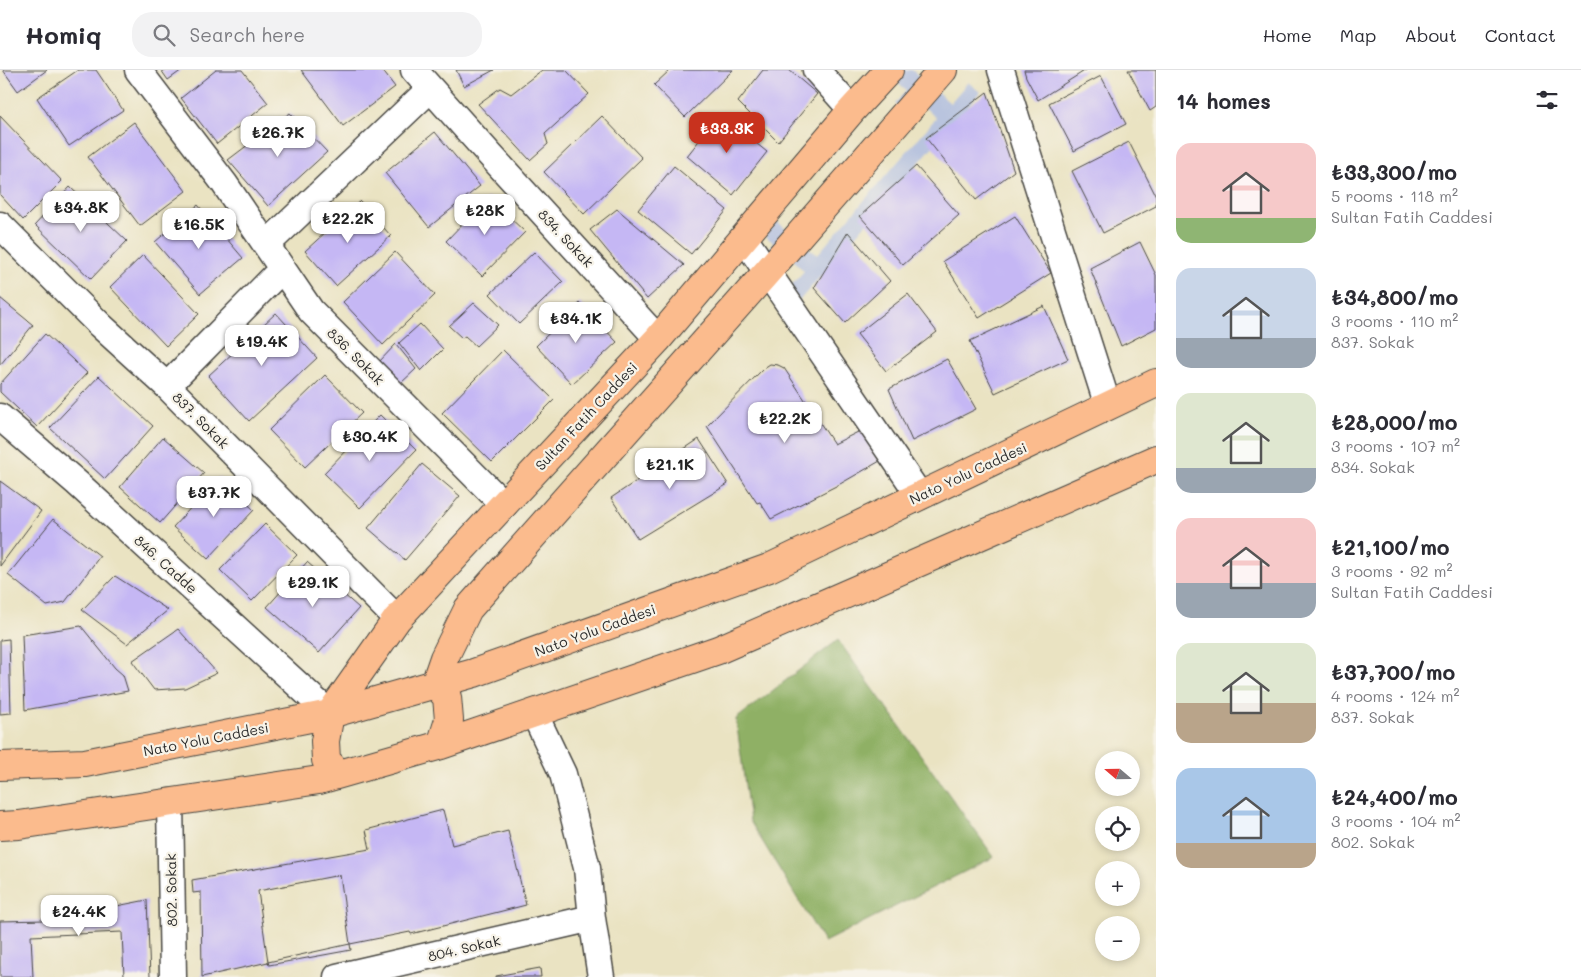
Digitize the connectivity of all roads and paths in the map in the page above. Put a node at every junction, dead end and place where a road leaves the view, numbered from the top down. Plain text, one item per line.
1 (138, 70) edge
2 (816, 70) edge
3 (888, 70) edge
4 (943, 70) edge
5 (1001, 70) edge
6 (422, 79) edge
7 (852, 110) junction
8 (0, 225) edge
9 (744, 238) junction
10 (266, 245) junction
11 (282, 269) junction
12 (767, 272) junction
13 (658, 338) junction
14 (1156, 384) edge
15 (167, 386) junction
16 (1108, 406) junction
17 (0, 417) edge
18 (1156, 459) edge
19 (920, 496) junction
20 (504, 505) junction
21 (397, 619) junction
22 (435, 684) junction
23 (534, 713) junction
24 (330, 714) junction
25 (441, 745) junction
26 (0, 766) edge
27 (339, 774) junction
28 (170, 802) junction
29 (0, 826) edge
30 (592, 918) junction
31 (173, 977) edge
32 (337, 977) edge
33 (601, 977) edge

1 - 10 street, 836. Sokak
2 - 7 street
3 - 7 main road, Sultan Fatih Caddesi
4 - 12 main road
5 - 16 street
6 - 10 street
6 - 13 street, 834. Sokak
7 - 9 main road, Sultan Fatih Caddesi
8 - 15 street, 837. Sokak
9 - 12 street
9 - 13 main road, Sultan Fatih Caddesi
10 - 11 street, 836. Sokak
11 - 15 street
11 - 20 street, 836. Sokak
12 - 19 street
12 - 22 main road
13 - 20 main road, Sultan Fatih Caddesi
14 - 16 main road, Nato Yolu Caddesi
15 - 21 street, 837. Sokak
16 - 19 main road, Nato Yolu Caddesi
17 - 24 street, 846. Cadde
18 - 23 main road
19 - 22 main road, Nato Yolu Caddesi
20 - 21 main road, Sultan Fatih Caddesi
21 - 24 main road, Sultan Fatih Caddesi
22 - 24 main road, Nato Yolu Caddesi
22 - 25 main road
23 - 25 main road
23 - 30 street
24 - 26 main road, Nato Yolu Caddesi
24 - 27 main road, Sultan Fatih Caddesi
25 - 27 main road
27 - 28 main road
28 - 29 main road
28 - 31 street, 802. Sokak
30 - 32 street, 804. Sokak
30 - 33 street

